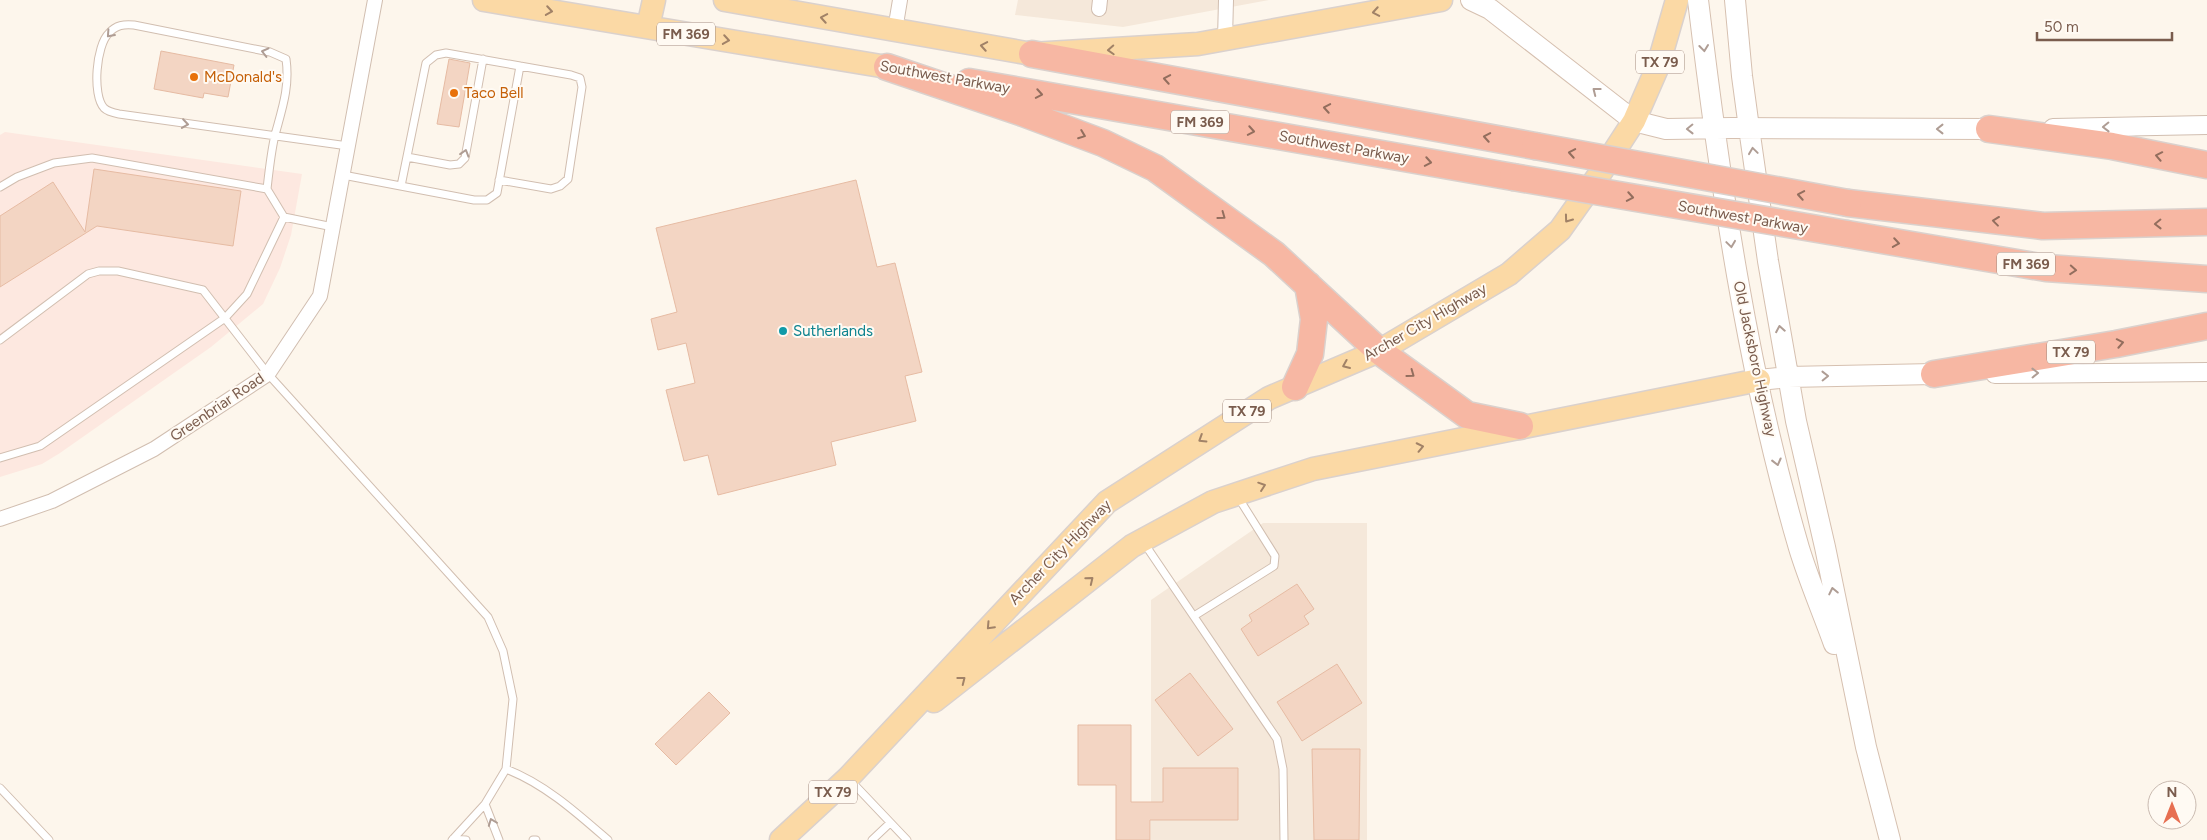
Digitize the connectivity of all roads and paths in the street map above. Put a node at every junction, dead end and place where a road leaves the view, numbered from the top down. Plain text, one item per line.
1 (375, 0) edge
2 (484, 0) edge
3 (654, 0) edge
4 (725, 0) edge
5 (900, 0) edge
6 (1226, 0) edge
7 (1441, 0) edge
8 (1472, 0) edge
9 (1677, 0) edge
10 (1698, 0) edge
11 (1735, 0) edge
12 (648, 28) junction
13 (895, 30) junction
14 (1225, 39) junction
15 (1032, 54) junction
16 (483, 59) junction
17 (520, 66) junction
18 (888, 67) junction
19 (1634, 120) junction
20 (2207, 125) edge
21 (1715, 128) junction
22 (1749, 128) junction
23 (1989, 129) junction
24 (275, 136) junction
25 (348, 146) junction
26 (407, 157) junction
27 (2207, 165) edge
28 (343, 175) junction
29 (499, 180) junction
30 (401, 186) junction
31 (0, 187) edge
32 (267, 188) junction
33 (284, 217) junction
34 (2207, 222) edge
35 (333, 227) junction
36 (2207, 279) edge
37 (1308, 285) junction
38 (225, 318) junction
39 (2207, 326) edge
40 (0, 340) edge
41 (1379, 351) junction
42 (2207, 372) edge
43 (268, 374) junction
44 (1934, 374) junction
45 (1788, 377) junction
46 (1759, 380) junction
47 (1295, 387) junction
48 (1520, 426) junction
49 (0, 458) edge
50 (1236, 494) junction
51 (0, 519) edge
52 (1142, 540) junction
53 (1194, 616) junction
54 (1857, 707) junction
55 (882, 742) junction
56 (506, 769) junction
57 (848, 778) junction
58 (0, 788) edge
59 (485, 804) junction
60 (890, 823) junction
61 (49, 840) edge
62 (452, 840) edge
63 (466, 840) edge
64 (499, 840) edge
65 (608, 840) edge
66 (781, 840) edge
67 (872, 840) edge
68 (907, 840) edge
69 (1284, 840) edge
70 (1890, 840) edge

1 - 25 street, Greenbriar Road
2 -> 12 main road, Southwest Parkway / FM 369
3 - 12 main road
13 -> 4 main road, FM 369
5 - 13 street
6 - 14 street
7 -> 14 main road
19 -> 8 main road
9 - 19 main road, Archer City Highway / TX 79
10 -> 21 main road, Old Jacksboro Highway
11 - 22 main road, Old Jacksboro Highway
12 -> 18 main road, Southwest Parkway / FM 369
15 -> 13 main road, FM 369
14 -> 15 main road
34 -> 15 highway, FM 369, bridge
16 - 17 lane
16 - 26 lane
26 -> 16 lane
17 - 29 lane
17 - 29 lane
18 -> 36 highway, Southwest Parkway / FM 369, bridge
18 -> 37 highway
21 -> 19 main road
19 -> 41 main road, Archer City Highway / TX 79
20 -> 23 street
21 - 22 main road
21 -> 46 main road, Old Jacksboro Highway
23 -> 22 main road
45 -> 22 main road, Old Jacksboro Highway
27 -> 23 highway
24 -> 24 lane
24 - 25 lane
24 - 32 lane
25 - 28 street, Greenbriar Road
26 - 30 lane
28 - 30 lane
28 - 35 street, Greenbriar Road
29 - 30 lane
31 - 32 lane
32 - 33 lane
33 - 35 lane
33 - 38 lane
35 - 43 street, Greenbriar Road
37 - 41 highway
37 - 47 highway
38 - 40 lane
38 - 43 lane
38 - 49 lane
44 -> 39 highway, TX 79
41 -> 47 main road, Archer City Highway / TX 79
41 -> 48 highway
44 -> 42 street
43 - 51 street, Greenbriar Road
43 - 56 lane
45 -> 44 main road, TX 79
45 - 46 main road, TX 79
54 -> 45 main road, Old Jacksboro Highway
46 - 48 main road, Archer City Highway / TX 79
46 -> 54 main road, Old Jacksboro Highway
47 -> 55 main road, Archer City Highway / TX 79
50 -> 48 main road, Archer City Highway / TX 79
50 - 52 main road, Archer City Highway / TX 79
50 - 53 lane
52 - 53 lane
55 -> 52 main road, Archer City Highway / TX 79
53 - 69 lane
54 - 70 main road, Old Jacksboro Highway
55 - 57 main road, Archer City Highway / TX 79
56 - 59 lane
56 - 65 lane
57 - 60 lane
57 - 66 main road, Archer City Highway / TX 79
58 - 61 lane
59 - 62 lane
64 -> 59 lane
60 - 67 lane
60 - 68 lane
62 - 63 lane

